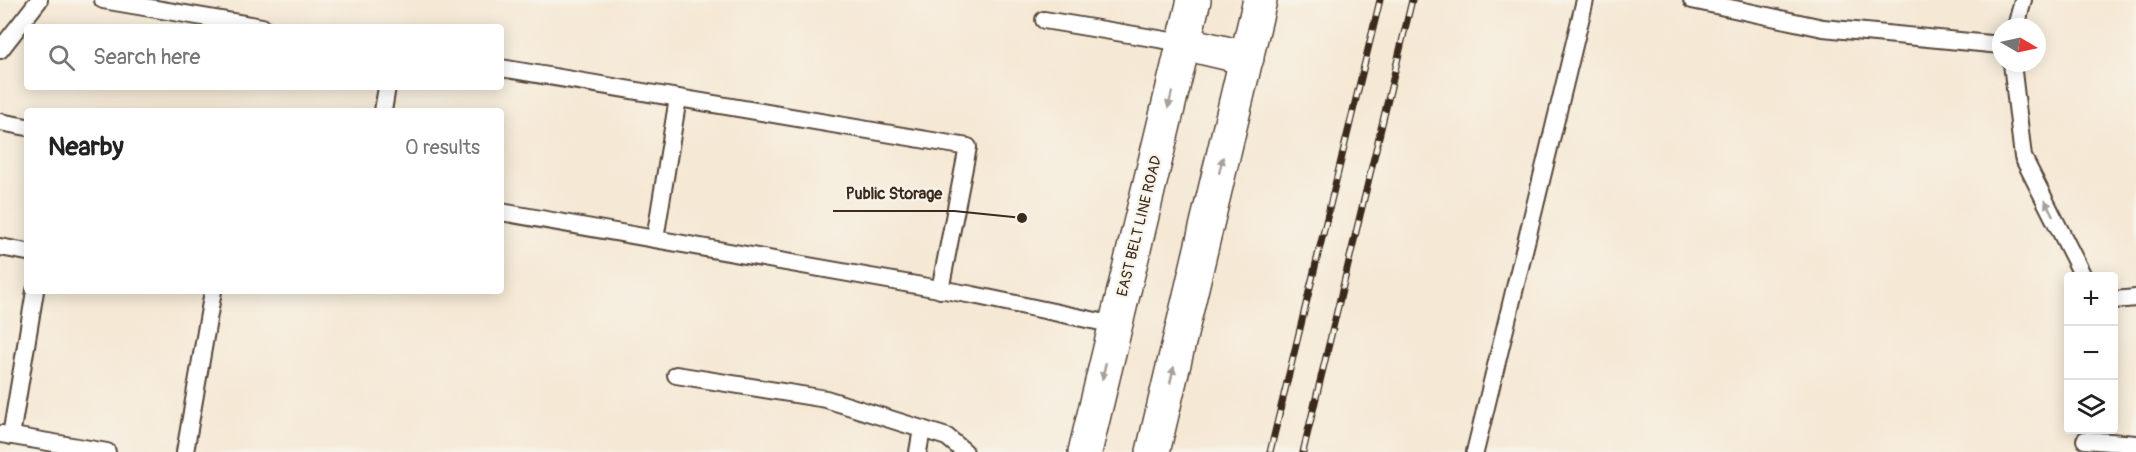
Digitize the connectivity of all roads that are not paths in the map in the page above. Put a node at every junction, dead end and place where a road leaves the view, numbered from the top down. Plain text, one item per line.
1 (39, 0) edge
2 (103, 0) edge
3 (1194, 0) edge
4 (1260, 0) edge
5 (1585, 0) edge
6 (1692, 0) edge
7 (2023, 0) edge
8 (2018, 18) edge
9 (1044, 20) dead end
10 (244, 24) edge
11 (1183, 43) junction
12 (1992, 44) edge
13 (0, 50) edge
14 (1247, 58) junction
15 (504, 69) edge
16 (2013, 72) edge
17 (386, 90) edge
18 (678, 98) junction
19 (384, 108) edge
20 (0, 122) edge
21 (24, 126) edge
22 (504, 213) edge
23 (655, 239) junction
24 (0, 248) edge
25 (24, 252) edge
26 (2082, 272) edge
27 (940, 290) junction
28 (34, 294) edge
29 (212, 294) edge
30 (2136, 298) edge
31 (2118, 300) edge
32 (1115, 325) junction
33 (676, 375) dead end
34 (922, 429) junction
35 (6, 435) edge
36 (2084, 441) edge
37 (2136, 444) edge
38 (107, 452) edge
39 (185, 452) edge
40 (918, 452) edge
41 (965, 452) edge
42 (1085, 452) edge
43 (1153, 452) edge
44 (1475, 452) edge

1 - 13 lane
2 - 10 lane
3 - 11 main road, EAST BELT LINE ROAD
4 - 14 main road
5 - 44 lane
6 - 12 lane
7 - 8 lane
9 - 11 lane
11 - 14 main road
11 -> 32 main road, EAST BELT LINE ROAD
43 -> 14 main road
15 - 18 lane
26 -> 16 lane
17 - 19 lane
18 - 23 lane
18 - 27 lane
20 - 21 lane
22 - 23 lane
23 - 27 lane
24 - 25 lane
27 - 32 lane
28 - 35 lane
29 - 39 lane
30 - 31 lane
32 -> 42 main road, EAST BELT LINE ROAD
33 - 34 lane
34 - 40 lane
34 - 41 lane
35 - 38 lane
36 - 37 lane

